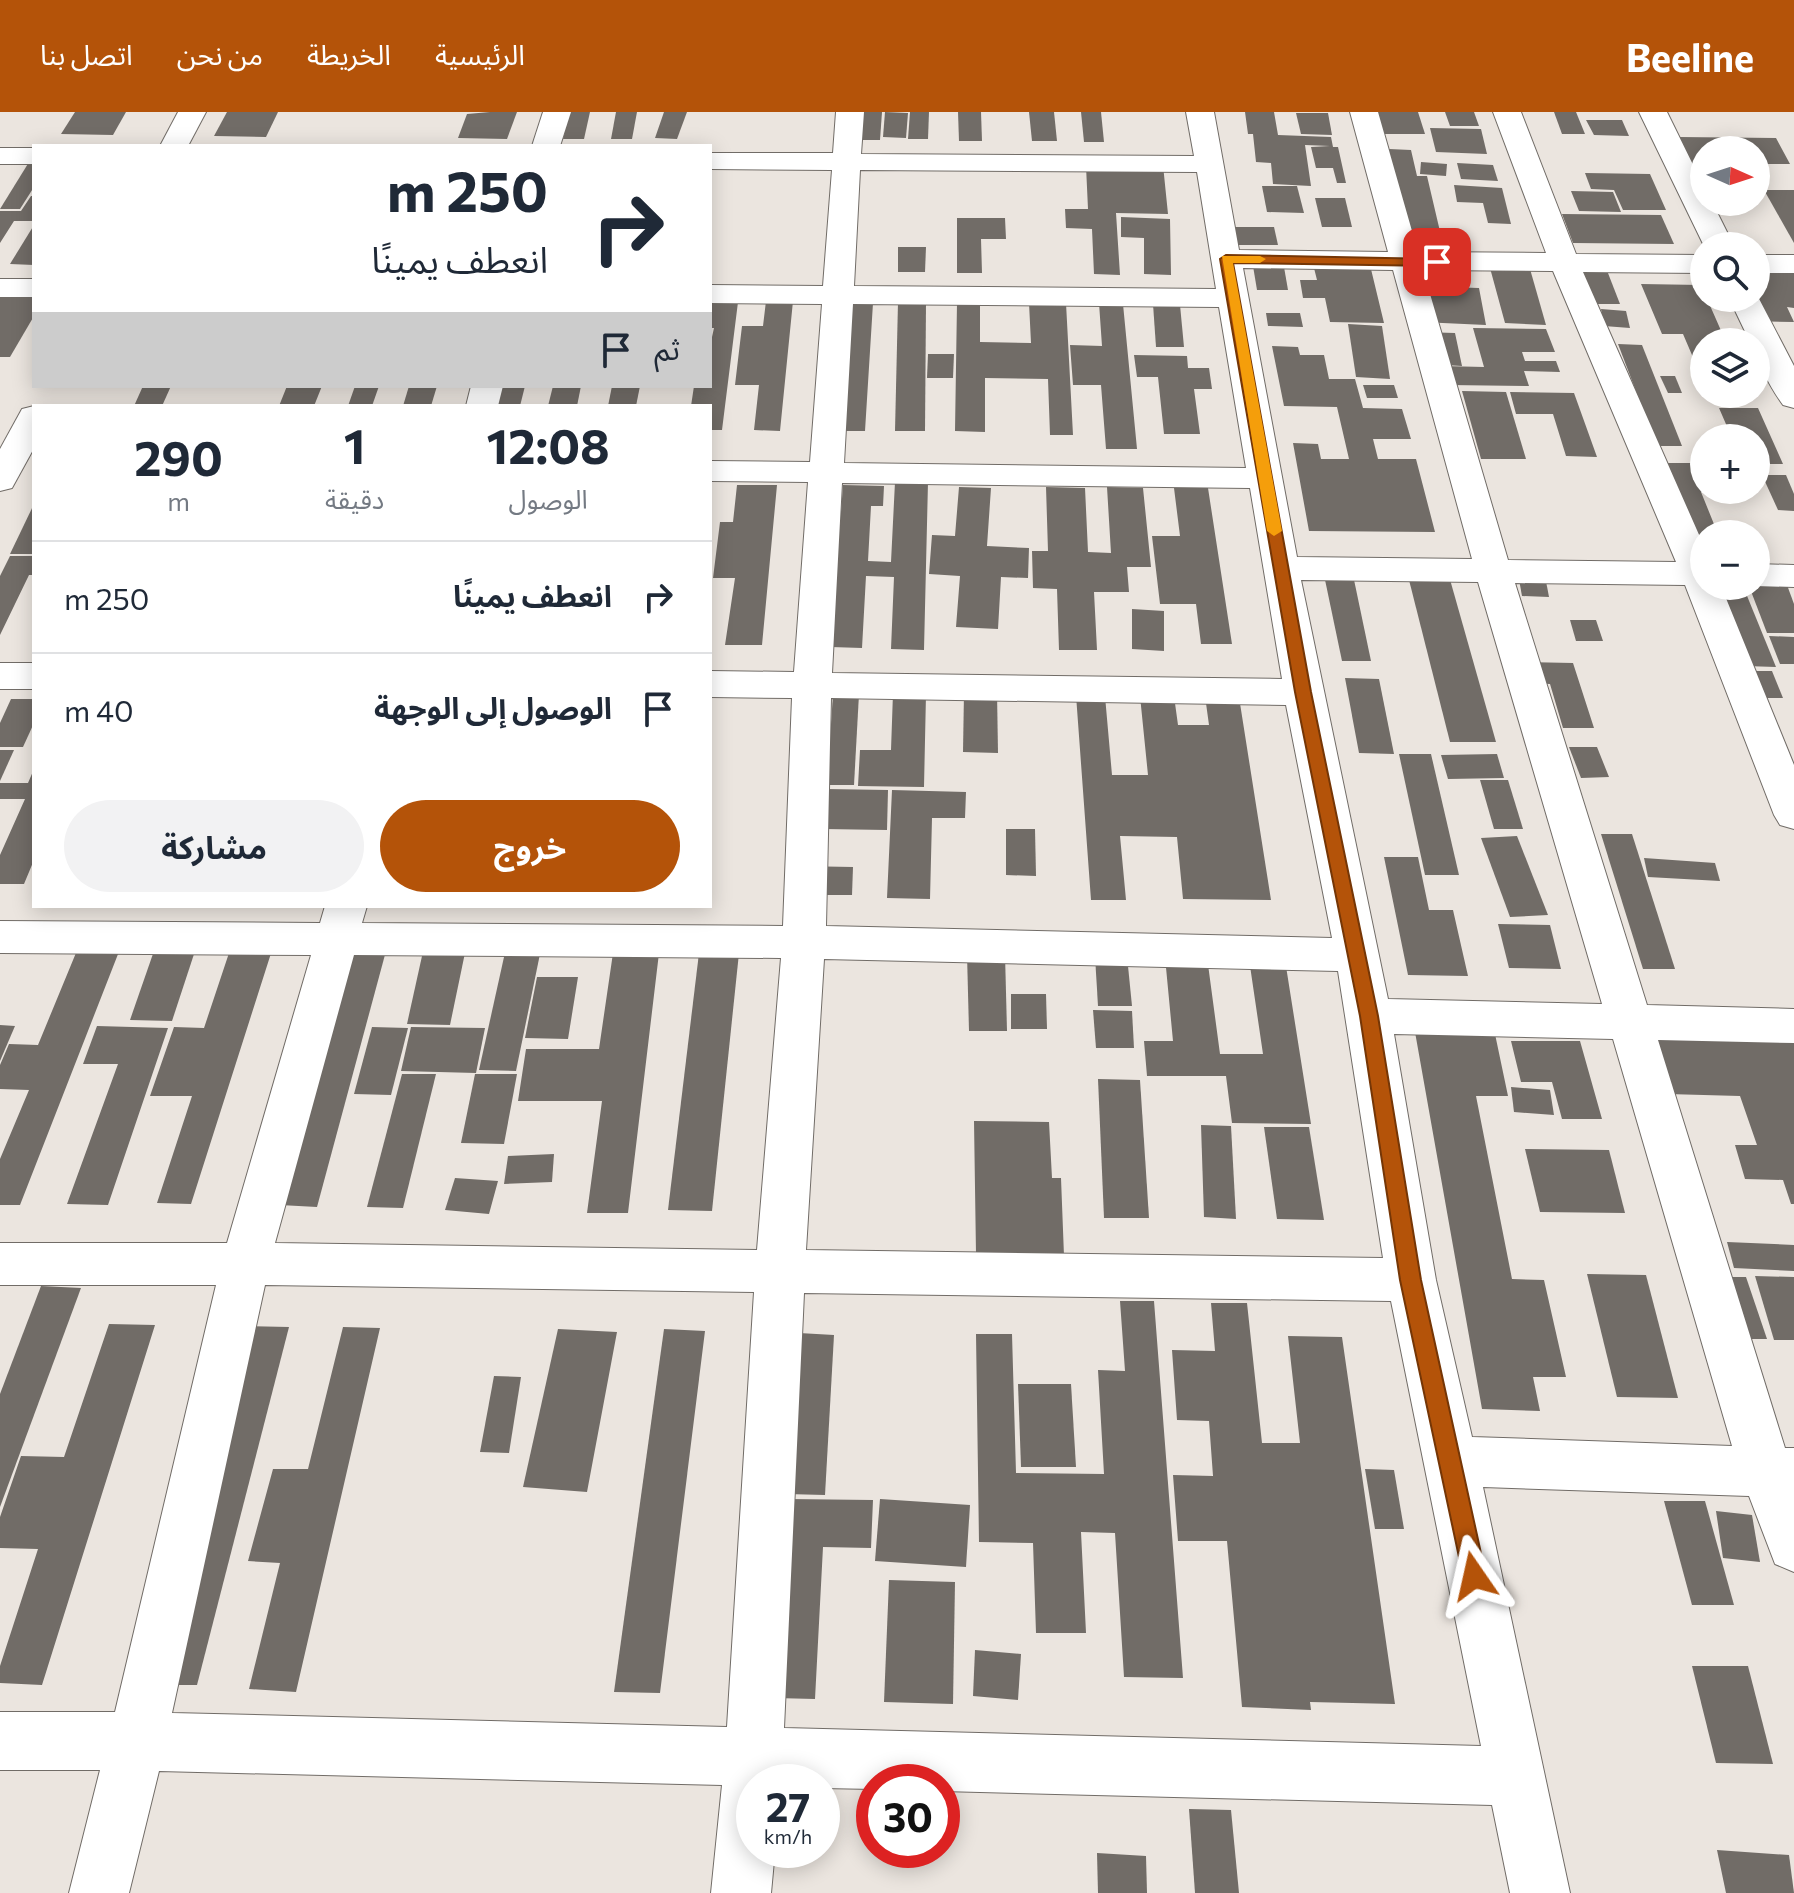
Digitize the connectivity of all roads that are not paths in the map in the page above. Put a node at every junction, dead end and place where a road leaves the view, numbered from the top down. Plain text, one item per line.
1 (192, 112) edge
2 (557, 112) edge
3 (850, 112) edge
4 (1200, 112) edge
5 (1364, 112) edge
6 (1507, 112) edge
7 (1653, 112) edge
8 (175, 144) edge
9 (547, 144) edge
10 (0, 156) edge
11 (32, 156) edge
12 (712, 161) edge
13 (847, 163) junction
14 (1208, 164) junction
15 (1712, 232) edge
16 (1226, 259) junction
17 (1405, 262) junction
18 (1565, 264) junction
19 (1690, 264) edge
20 (1770, 264) edge
21 (1794, 264) edge
22 (0, 288) edge
23 (32, 288) edge
24 (712, 294) edge
25 (838, 294) junction
26 (1233, 298) junction
27 (1751, 312) edge
28 (1794, 398) edge
29 (32, 421) edge
30 (11, 468) edge
31 (712, 471) edge
32 (827, 471) junction
33 (1265, 478) junction
34 (1690, 549) edge
35 (1281, 568) junction
36 (1493, 571) junction
37 (1690, 574) edge
38 (1770, 575) edge
39 (1794, 576) edge
40 (1711, 600) edge
41 (0, 676) edge
42 (32, 676) edge
43 (712, 684) edge
44 (812, 685) junction
45 (1303, 692) junction
46 (1794, 815) edge
47 (342, 922) edge
48 (0, 937) edge
49 (804, 942) junction
50 (1356, 955) junction
51 (1369, 1016) junction
52 (1631, 1024) junction
53 (1794, 1026) edge
54 (0, 1264) edge
55 (245, 1264) junction
56 (780, 1271) junction
57 (1411, 1280) junction
58 (1451, 1461) junction
59 (1781, 1473) edge
60 (1794, 1546) edge
61 (0, 1741) edge
62 (137, 1741) junction
63 (754, 1758) junction
64 (1514, 1776) junction
65 (99, 1893) edge
66 (741, 1893) edge
67 (1540, 1893) edge

1 - 8 street
2 - 9 street
3 - 13 street
4 - 14 street
5 - 17 street
6 - 18 street
7 - 15 street
10 - 11 street
12 - 13 street
13 - 14 street
13 - 25 street
14 - 16 street
16 - 17 street
16 - 26 street
17 - 18 street
17 - 36 street
18 - 19 street
18 - 34 street
20 - 21 street
22 - 23 street
24 - 25 street
25 - 26 street
25 - 32 street
26 - 33 street
27 - 28 street
29 - 30 street
31 - 32 street
32 - 33 street
32 - 44 street
33 - 35 street
35 - 36 street
35 - 45 street
36 - 37 street
36 - 52 street
38 - 39 street
40 - 46 street
41 - 42 street
43 - 44 street
44 - 45 street
44 - 49 street
45 - 50 street
47 - 48 street
47 - 49 street
47 - 55 street
49 - 50 street
49 - 56 street
50 - 51 street
51 - 52 street
51 - 57 street
52 - 53 street
52 - 59 street
54 - 55 street
55 - 56 street
55 - 62 street
56 - 57 street
56 - 63 street
57 - 58 street
58 - 59 street
58 - 64 street
59 - 60 street
61 - 62 street
62 - 63 street
62 - 65 street
63 - 64 street
63 - 66 street
64 - 67 street

